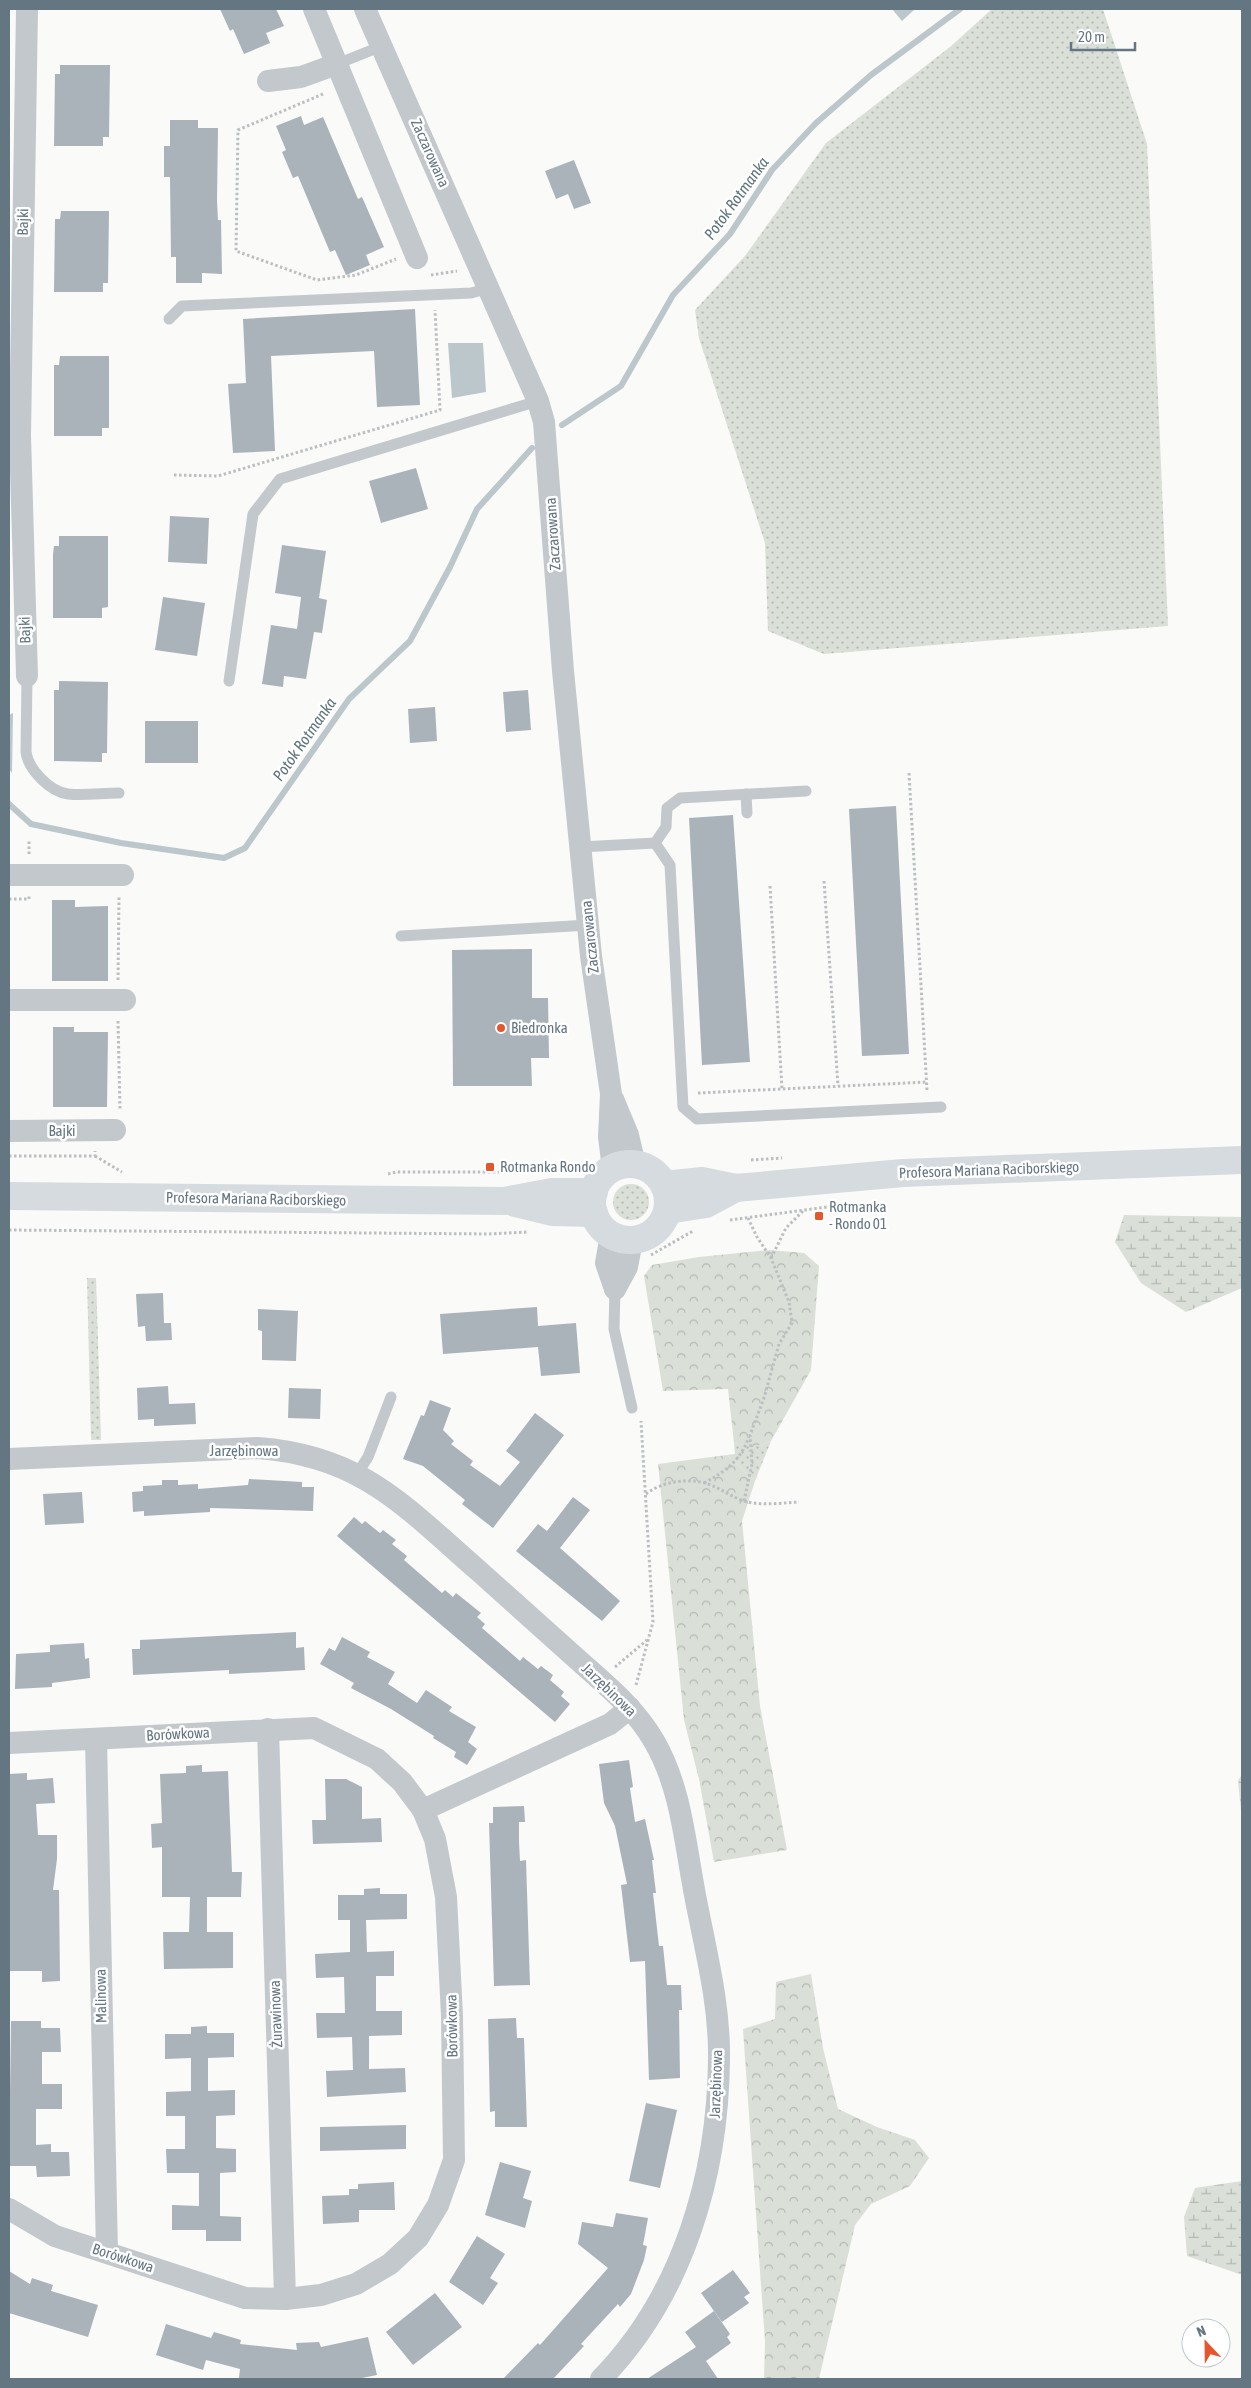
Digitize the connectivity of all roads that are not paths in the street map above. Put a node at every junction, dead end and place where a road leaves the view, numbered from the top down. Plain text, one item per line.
1 (27, 9) edge
2 (314, 9) edge
3 (365, 9) edge
4 (382, 46) junction
5 (341, 74) junction
6 (268, 81) dead end
7 (408, 258) road end
8 (489, 288) junction
9 (169, 319) dead end
10 (538, 401) junction
11 (14, 435) edge
12 (27, 676) joint
13 (229, 681) dead end
14 (806, 791) dead end
15 (119, 792) dead end
16 (746, 794) junction
17 (747, 813) dead end
18 (655, 843) junction
19 (581, 847) junction
20 (9, 875) edge
21 (123, 875) dead end
22 (589, 925) junction
23 (401, 936) dead end
24 (9, 1000) edge
25 (125, 1000) dead end
26 (940, 1107) dead end
27 (114, 1130) dead end
28 (9, 1131) edge
29 (1242, 1160) edge
30 (624, 1167) junction
31 (9, 1196) edge
32 (666, 1197) junction
33 (594, 1202) junction
34 (622, 1237) junction
35 (615, 1289) junction
36 (391, 1397) dead end
37 (632, 1408) dead end
38 (9, 1459) edge
39 (357, 1474) junction
40 (630, 1708) junction
41 (268, 1729) junction
42 (96, 1739) junction
43 (9, 1743) edge
44 (424, 1810) junction
45 (9, 2209) edge
46 (107, 2252) junction
47 (285, 2299) junction
48 (601, 2379) edge

1 - 11 street, Bajki
2 - 5 street
3 - 4 street, Zaczarowana
4 - 5 lane
4 - 8 street, Zaczarowana
5 - 6 street
5 - 7 street
8 - 9 lane
8 - 10 street, Zaczarowana
10 - 13 lane
10 - 19 street, Zaczarowana
11 - 12 street, Bajki
12 - 15 lane
14 - 16 lane
16 - 17 lane
16 - 18 lane
18 - 19 lane
18 - 26 lane
19 - 22 street, Zaczarowana
20 - 21 street
22 - 23 lane
22 - 30 street, Zaczarowana
24 - 25 street
27 - 28 street, Bajki
29 - 32 main road, Profesora Mariana Raciborskiego
30 - 32 main road
30 - 33 main road
31 - 33 main road, Profesora Mariana Raciborskiego
32 - 34 main road
33 - 34 main road
34 - 35 street
34 - 35 street
35 - 37 lane
36 - 39 lane
38 - 39 street, Jarzębinowa
39 - 40 street, Jarzębinowa
40 - 44 street
40 - 48 street, Jarzębinowa
41 - 42 street, Borówkowa
41 - 44 street, Borówkowa
41 - 47 street, Żurawinowa
42 - 43 street, Borówkowa
42 - 46 street, Malinowa
44 - 47 street, Borówkowa
45 - 46 street, Borówkowa
46 - 47 street, Borówkowa

